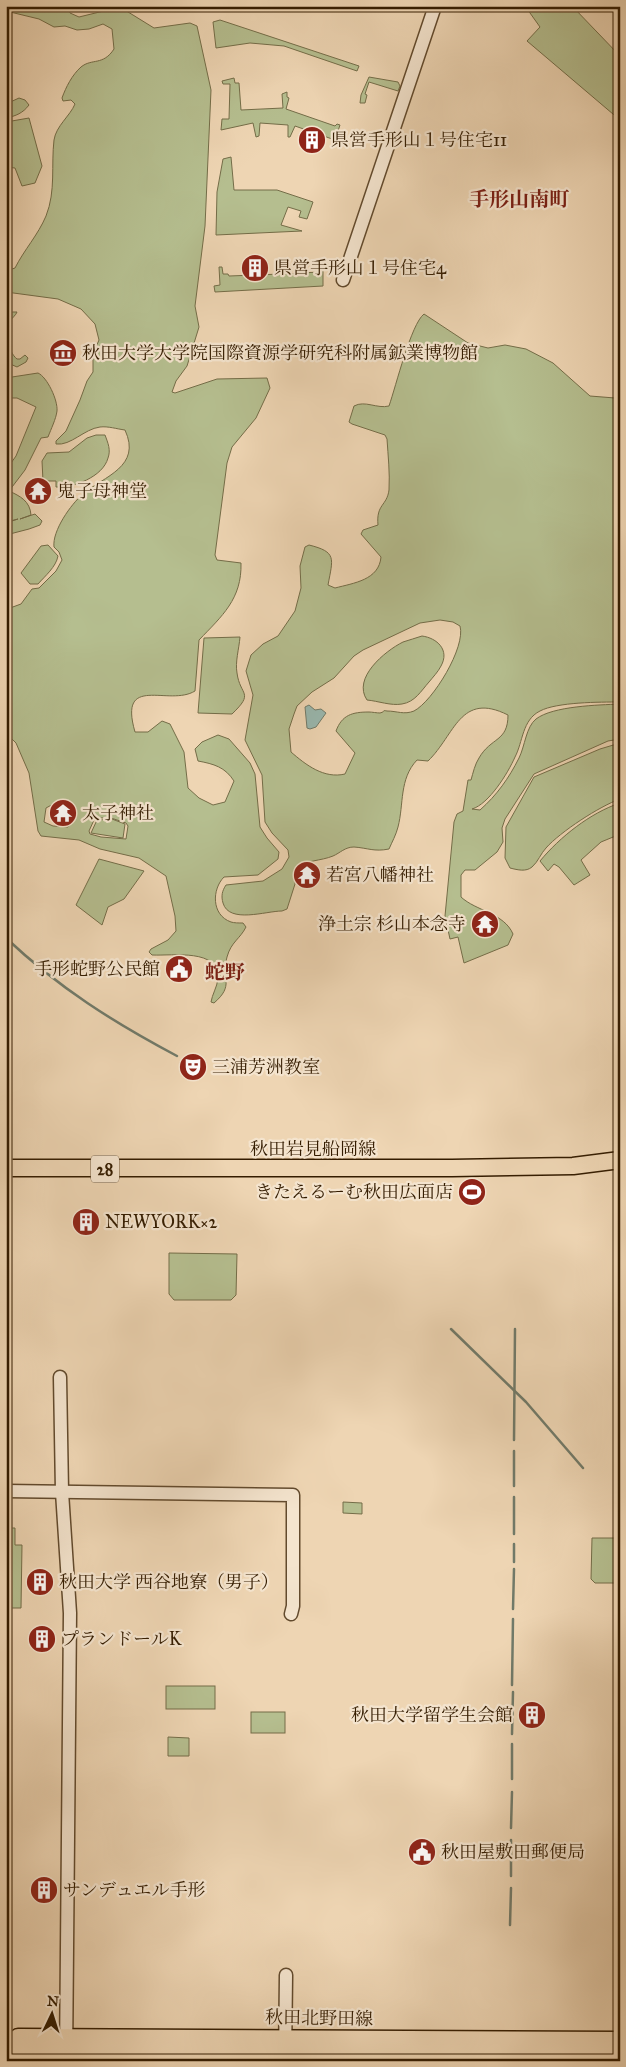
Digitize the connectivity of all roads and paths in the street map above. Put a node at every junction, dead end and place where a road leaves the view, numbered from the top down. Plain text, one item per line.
1 (435, 6) edge
2 (344, 280) dead end
3 (620, 1160) edge
4 (6, 1168) edge
5 (60, 1376) dead end
6 (6, 1492) edge
7 (62, 1492) junction
8 (291, 1614) dead end
9 (286, 1975) dead end
10 (9, 2039) edge
11 (620, 2040) edge
12 (62, 2050) edge
13 (285, 2050) edge
14 (435, 2051) edge
15 (6, 2052) edge
16 (620, 2056) edge

1 - 2 street
3 - 4 main road, 秋田岩見船岡線 / 28
5 - 7 street
6 - 7 street
7 - 8 street
7 - 12 street
9 - 13 street
10 - 12 highway
11 - 14 main road, 秋田北野田線
12 - 13 main road, 秋田北野田線
12 - 15 street
13 - 14 main road, 秋田北野田線
14 - 16 main road, 秋田北野田線

